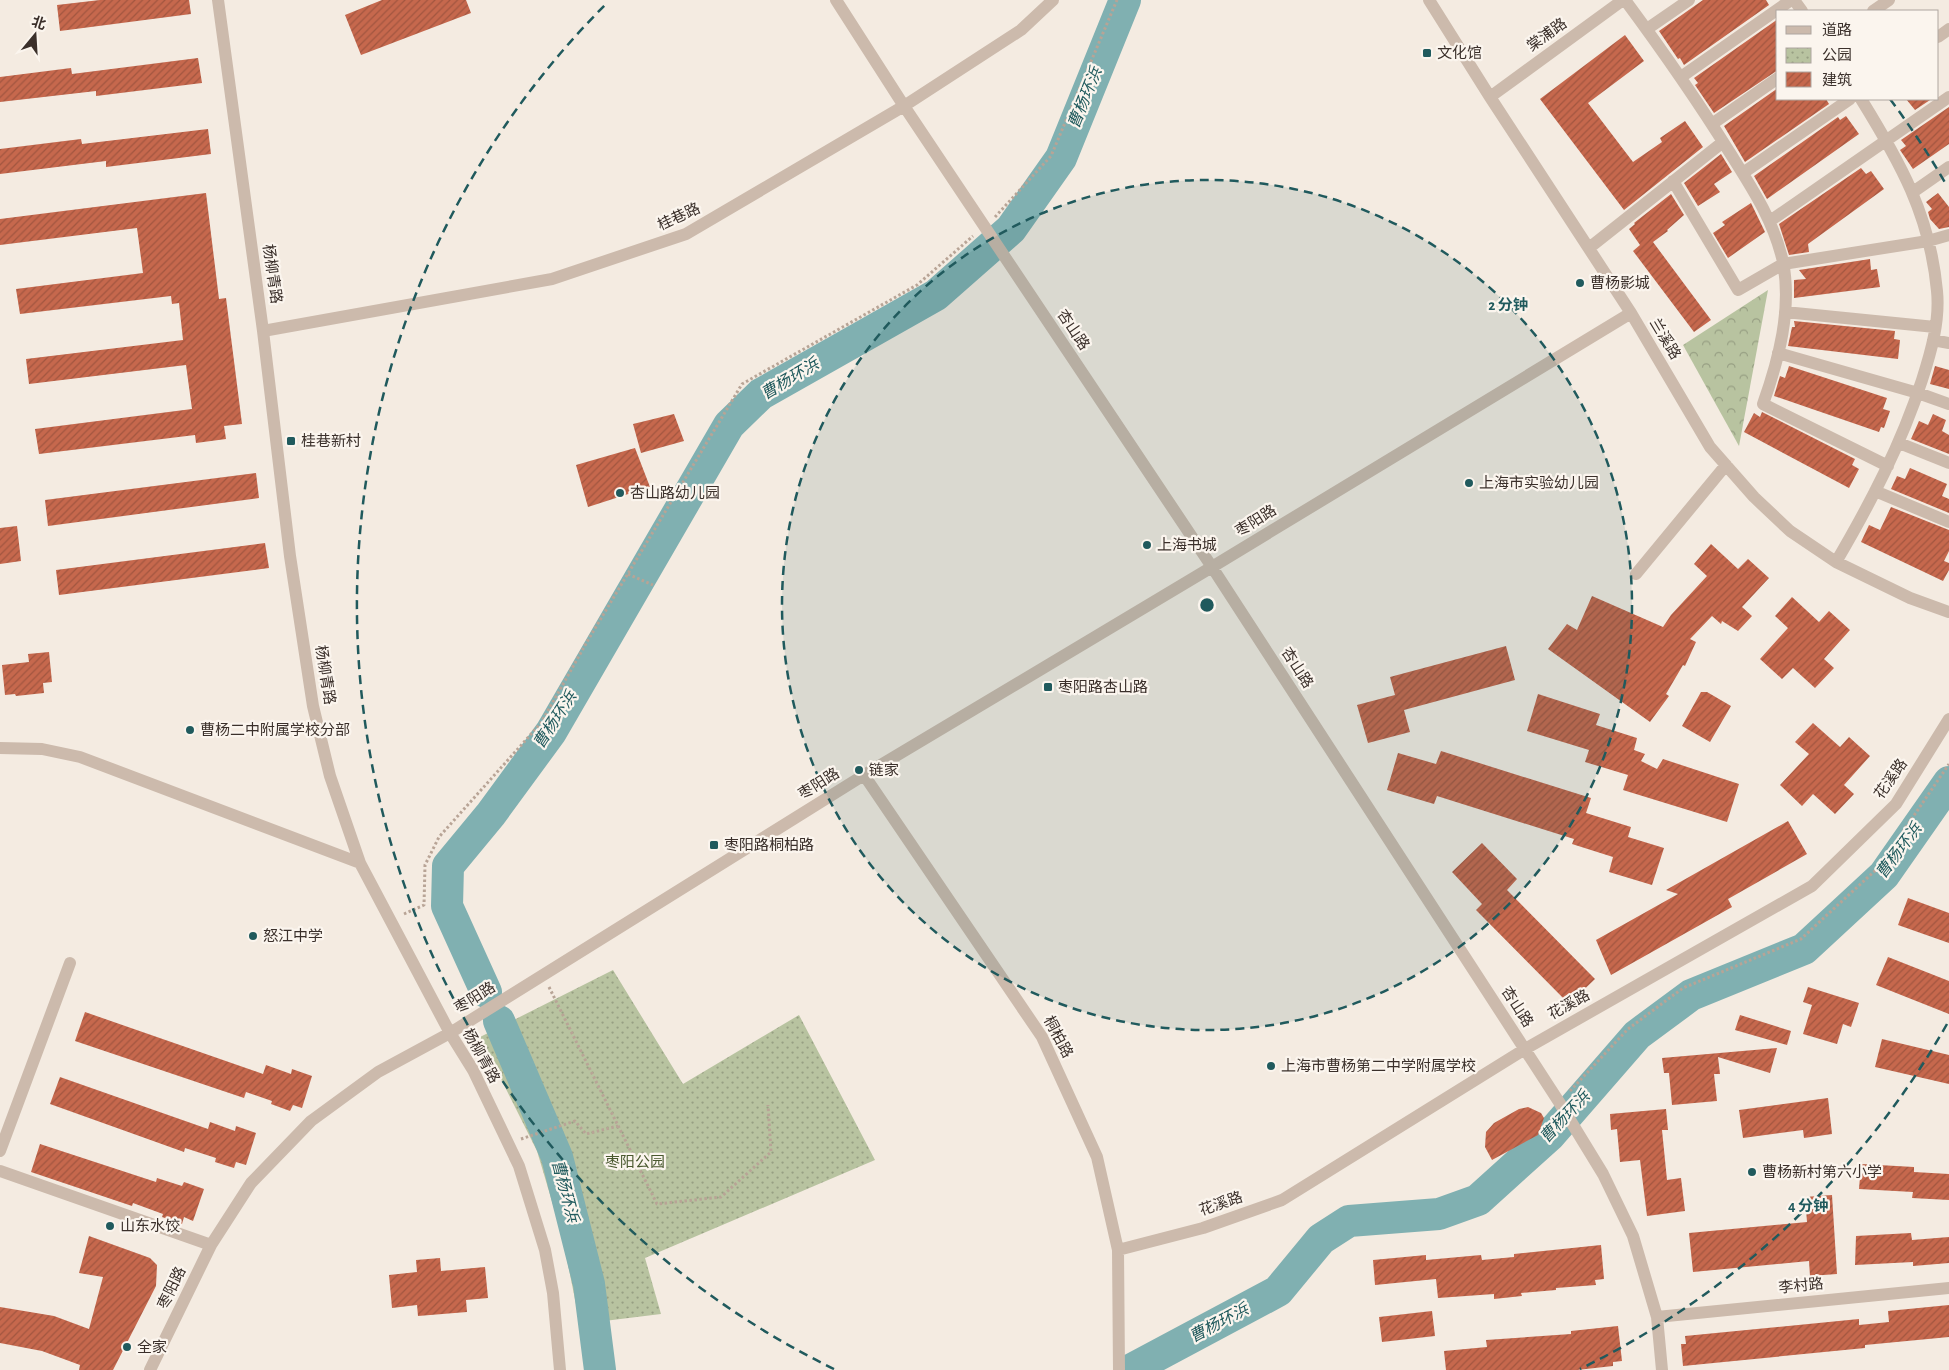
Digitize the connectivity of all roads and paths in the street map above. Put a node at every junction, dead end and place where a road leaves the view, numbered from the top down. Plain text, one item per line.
1 (218, 0) edge
2 (836, 0) edge
3 (1053, 0) edge
4 (1117, 0) edge
5 (1429, 0) edge
6 (1624, 0) edge
7 (1690, 0) edge
8 (1793, 0) edge
9 (1889, 0) edge
10 (1779, 10) edge
11 (1801, 10) edge
12 (1874, 10) edge
13 (1776, 12) edge
14 (1647, 29) junction
15 (1682, 77) junction
16 (1776, 79) edge
17 (1490, 97) junction
18 (1949, 97) edge
19 (1849, 100) edge
20 (1862, 100) edge
21 (904, 106) junction
22 (1712, 124) junction
23 (1886, 140) junction
24 (1723, 142) junction
25 (1949, 167) edge
26 (1742, 173) junction
27 (1673, 182) junction
28 (1913, 192) junction
29 (1770, 221) junction
30 (985, 227) junction
31 (1949, 235) edge
32 (1928, 241) junction
33 (1589, 248) junction
34 (1783, 264) junction
35 (1943, 292) edge
36 (1630, 312) junction
37 (1785, 312) junction
38 (263, 331) junction
39 (1934, 334) junction
40 (1949, 343) edge
41 (1778, 353) junction
42 (1918, 393) junction
43 (1949, 404) edge
44 (1898, 443) junction
45 (1949, 464) edge
46 (1726, 465) junction
47 (1888, 466) junction
48 (1875, 492) junction
49 (1949, 522) edge
50 (1836, 562) junction
51 (1212, 567) junction
52 (1636, 574) dead end
53 (628, 575) junction
54 (653, 585) dead end
55 (1949, 612) edge
56 (1949, 719) edge
57 (0, 748) edge
58 (1949, 764) edge
59 (864, 775) junction
60 (360, 863) junction
61 (390, 921) junction
62 (70, 963) dead end
63 (544, 975) junction
64 (450, 1033) junction
65 (1525, 1049) junction
66 (1559, 1102) junction
67 (768, 1105) dead end
68 (618, 1126) junction
69 (537, 1133) dead end
70 (0, 1151) edge
71 (0, 1171) edge
72 (211, 1245) junction
73 (1118, 1250) junction
74 (1949, 1288) edge
75 (1657, 1317) junction
76 (150, 1370) edge
77 (560, 1370) edge
78 (1119, 1370) edge
79 (1662, 1370) edge

1 - 38 street, 杨柳青路
2 - 21 street
3 - 21 street, 桂巷路
4 - 30 path
5 - 17 street, 兰溪路
6 - 14 street
6 - 17 street, 棠浦路
7 - 14 street
8 - 10 street
8 - 11 street
9 - 12 street
13 - 15 street
14 - 15 street
15 - 22 street
16 - 22 street
17 - 33 street, 兰溪路
18 - 23 street
19 - 26 street
20 - 23 street
21 - 30 street
21 - 38 street, 桂巷路
22 - 24 street
23 - 28 street
23 - 29 street
24 - 26 street
24 - 27 street
25 - 28 street
26 - 29 street
27 - 33 street
27 - 34 street
28 - 32 street
29 - 34 street
30 - 51 street, 杏山路
30 - 53 path
31 - 32 street
32 - 34 street
32 - 35 street
33 - 36 street, 兰溪路
34 - 37 street
35 - 39 street
36 - 46 street, 兰溪路
36 - 51 street, 枣阳路
37 - 39 street
37 - 41 street
38 - 60 street, 杨柳青路
39 - 40 street
39 - 42 street
41 - 42 street
41 - 47 street
42 - 43 street
42 - 44 street
44 - 45 street
44 - 47 street
46 - 50 street, 兰溪路
46 - 52 street
47 - 48 street
48 - 49 street
48 - 50 street
50 - 55 street, 兰溪路
51 - 59 street, 枣阳路
51 - 65 street, 杏山路
53 - 54 path
53 - 61 path
56 - 65 street, 花溪路
57 - 60 street
58 - 66 path
59 - 63 street, 枣阳路
59 - 73 street, 桐柏路
60 - 61 street, 杨柳青路
61 - 64 street, 杨柳青路
62 - 70 street
63 - 64 street, 枣阳路
63 - 68 path
64 - 72 street, 枣阳路
64 - 77 street, 杨柳青路
65 - 66 street, 杏山路
65 - 73 street, 花溪路
66 - 75 street, 杏山路
67 - 68 path
68 - 69 path
71 - 72 street
72 - 76 street, 枣阳路
73 - 78 street, 桐柏路
74 - 75 street, 李村路
75 - 79 street

